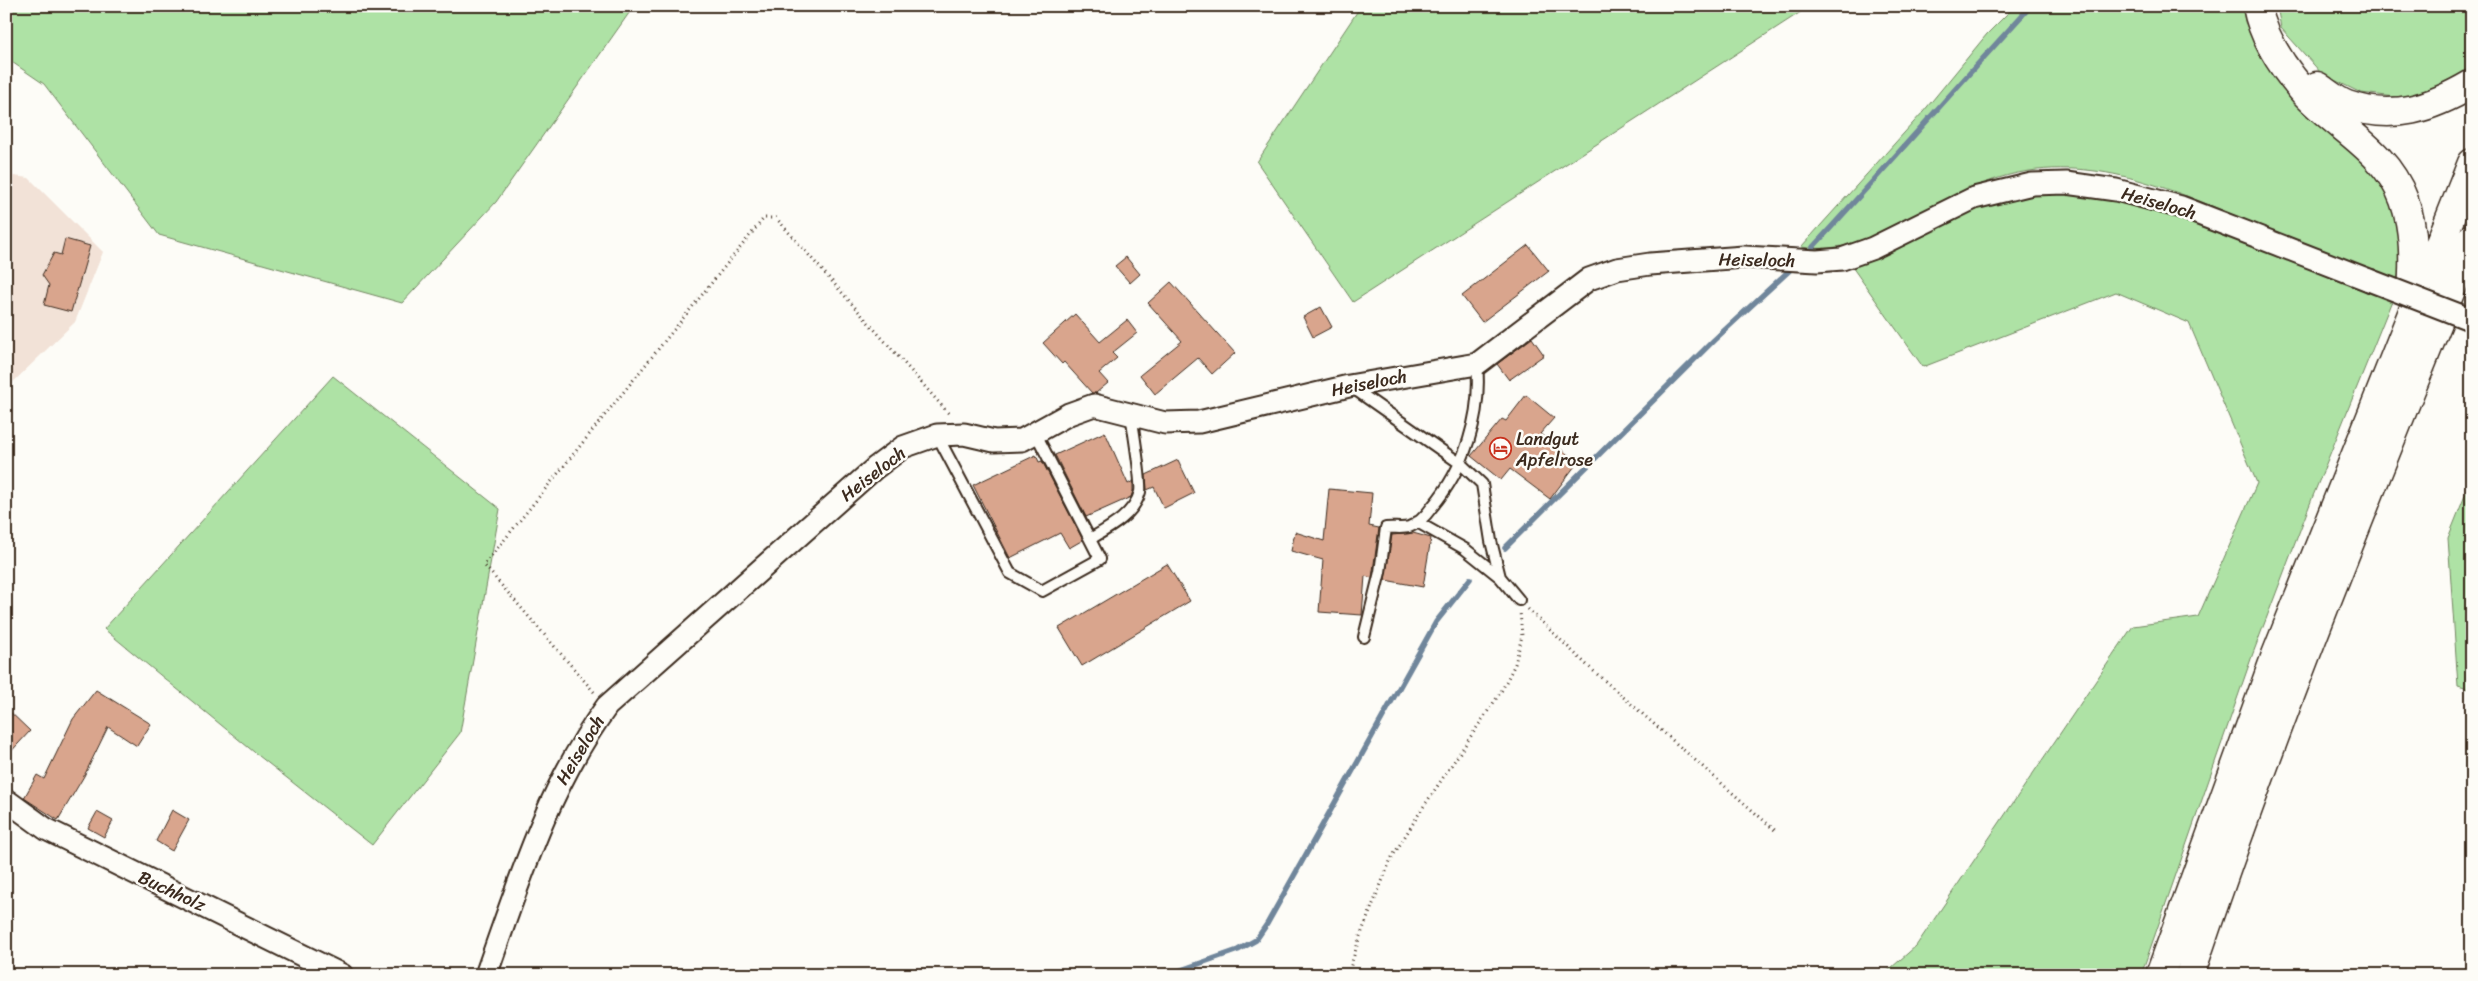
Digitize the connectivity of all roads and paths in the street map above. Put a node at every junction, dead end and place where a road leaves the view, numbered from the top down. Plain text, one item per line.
1 (2257, 6) edge
2 (2273, 50) junction
3 (2472, 84) edge
4 (2472, 163) edge
5 (2472, 238) edge
6 (2410, 318) junction
7 (2472, 320) edge
8 (1477, 364) junction
9 (1349, 386) junction
10 (1131, 414) junction
11 (964, 434) junction
12 (1036, 434) junction
13 (937, 435) junction
14 (1461, 464) junction
15 (1417, 522) junction
16 (1090, 539) junction
17 (1500, 577) junction
18 (1519, 600) junction
19 (1364, 637) dead end
20 (607, 706) junction
21 (6, 800) edge
22 (1777, 832) dead end
23 (342, 975) edge
24 (486, 975) edge
25 (1348, 975) edge
26 (2160, 975) edge
27 (2190, 975) edge

1 - 2 highway
2 - 3 highway
2 - 6 highway
4 - 6 highway
5 - 27 highway
6 - 26 highway
7 - 8 street, Heiseloch, bridge
8 - 9 street, Heiseloch
8 - 14 lane
9 - 10 street, Heiseloch
9 - 14 lane
10 - 12 street, Heiseloch
10 - 16 lane
11 - 12 street, Heiseloch
11 - 13 street, Heiseloch
11 - 20 path
12 - 16 lane
13 - 16 lane
13 - 20 street, Heiseloch
14 - 15 lane
14 - 17 lane
15 - 17 lane
15 - 19 lane
17 - 18 lane
18 - 22 path
18 - 25 path
20 - 24 street, Heiseloch
21 - 23 street, Buchholz

